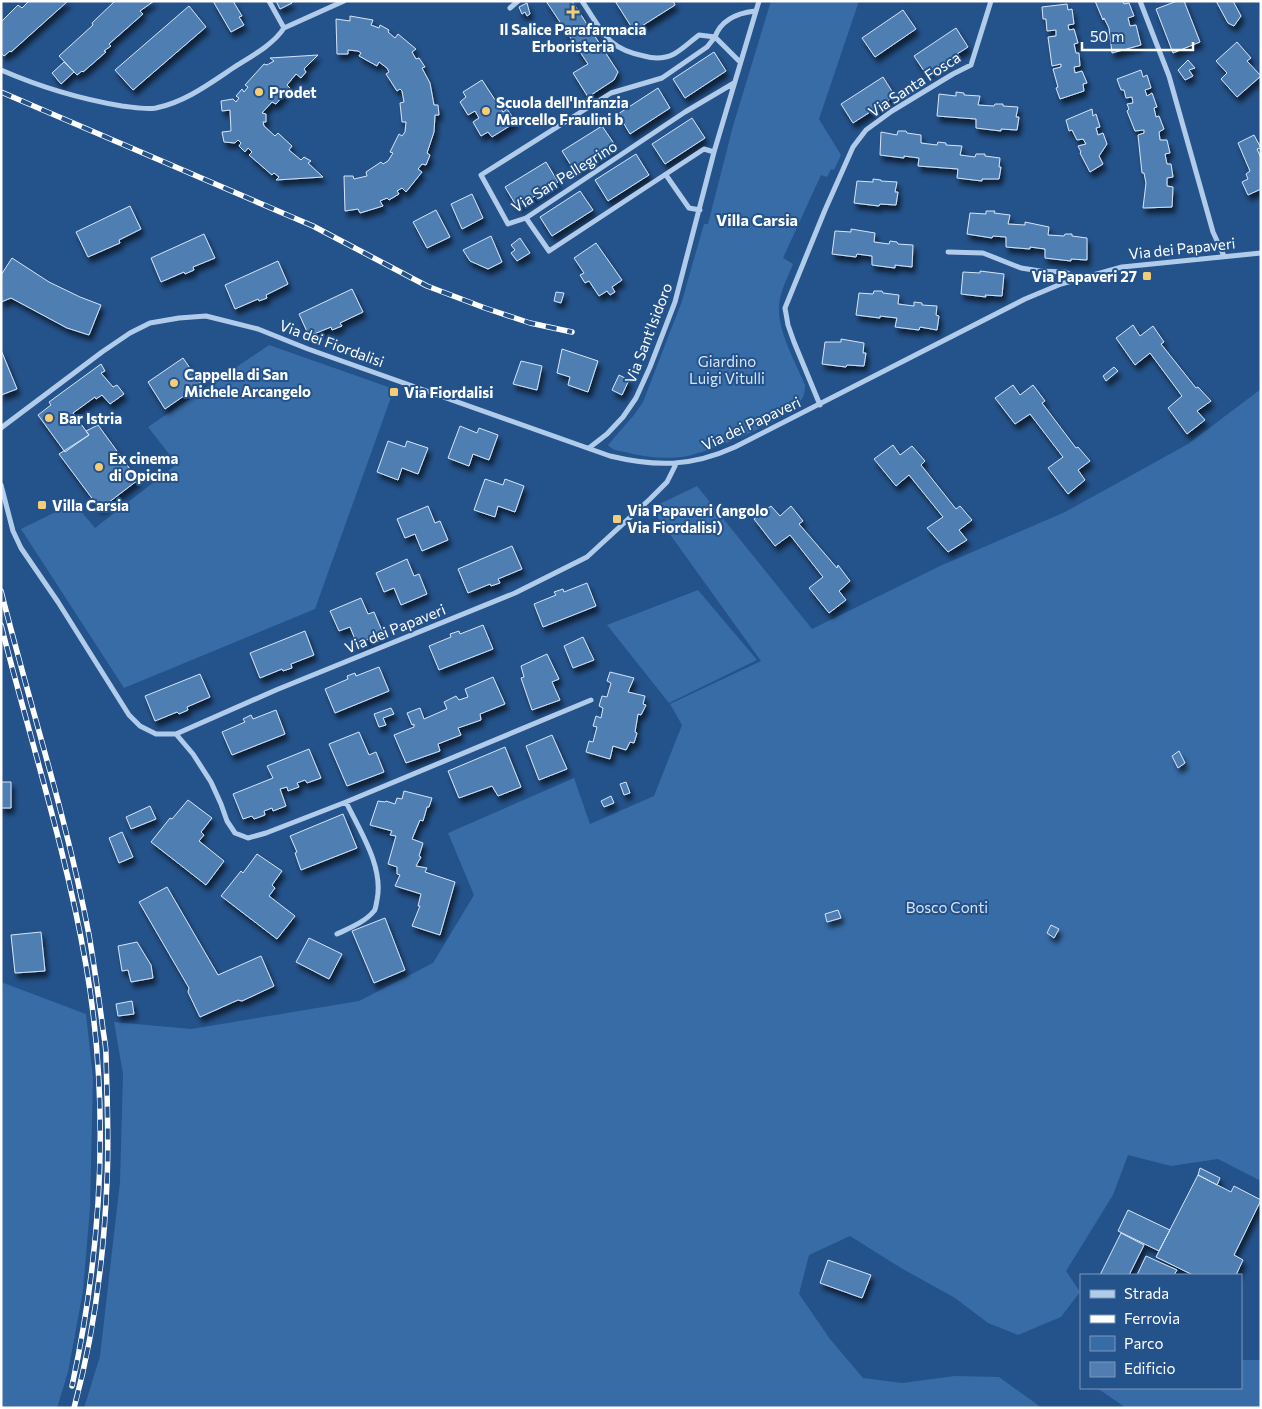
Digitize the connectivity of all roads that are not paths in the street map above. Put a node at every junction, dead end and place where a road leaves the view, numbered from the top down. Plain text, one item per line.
1 (269, 1) edge
2 (344, 1) edge
3 (518, 1) edge
4 (582, 1) edge
5 (759, 1) edge
6 (991, 1) edge
7 (1140, 1) edge
8 (510, 8) dead end
9 (756, 11) junction
10 (284, 28) junction
11 (715, 37) junction
12 (740, 62) junction
13 (1, 70) edge
14 (734, 83) junction
15 (714, 152) junction
16 (666, 175) junction
17 (700, 210) junction
18 (526, 218) junction
19 (948, 252) dead end
20 (1261, 252) edge
21 (1224, 256) junction
22 (1079, 278) junction
23 (820, 404) junction
24 (1, 428) edge
25 (589, 448) junction
26 (676, 464) junction
27 (1, 485) edge
28 (591, 700) dead end
29 (176, 734) junction
30 (346, 802) junction
31 (338, 934) dead end

1 - 10 street
2 - 10 street
3 - 8 street
4 - 11 street
5 - 9 street, Via Sant'Isidoro
6 - 23 street, Via Santa Fosca
7 - 21 street
9 - 11 street
9 - 12 street, Via Sant'Isidoro
10 - 13 street
11 - 12 street
11 - 18 street, Via San Pellegrino
12 - 14 street, Via Sant'Isidoro
14 - 15 street, Via Sant'Isidoro
14 - 18 street, Via San Pellegrino
15 - 16 street
15 - 17 street, Via Sant'Isidoro
16 - 17 street
16 - 18 street
17 - 25 street, Via Sant'Isidoro
19 - 22 street
20 - 21 street, Via dei Papaveri
21 - 22 street, Via dei Papaveri
22 - 23 street, Via dei Papaveri
23 - 26 street, Via dei Papaveri
24 - 25 street, Via dei Fiordalisi
25 - 26 street, Via dei Fiordalisi
26 - 29 street, Via dei Papaveri
27 - 29 street, Via dei Papaveri
28 - 30 street
29 - 30 street
30 - 31 street

